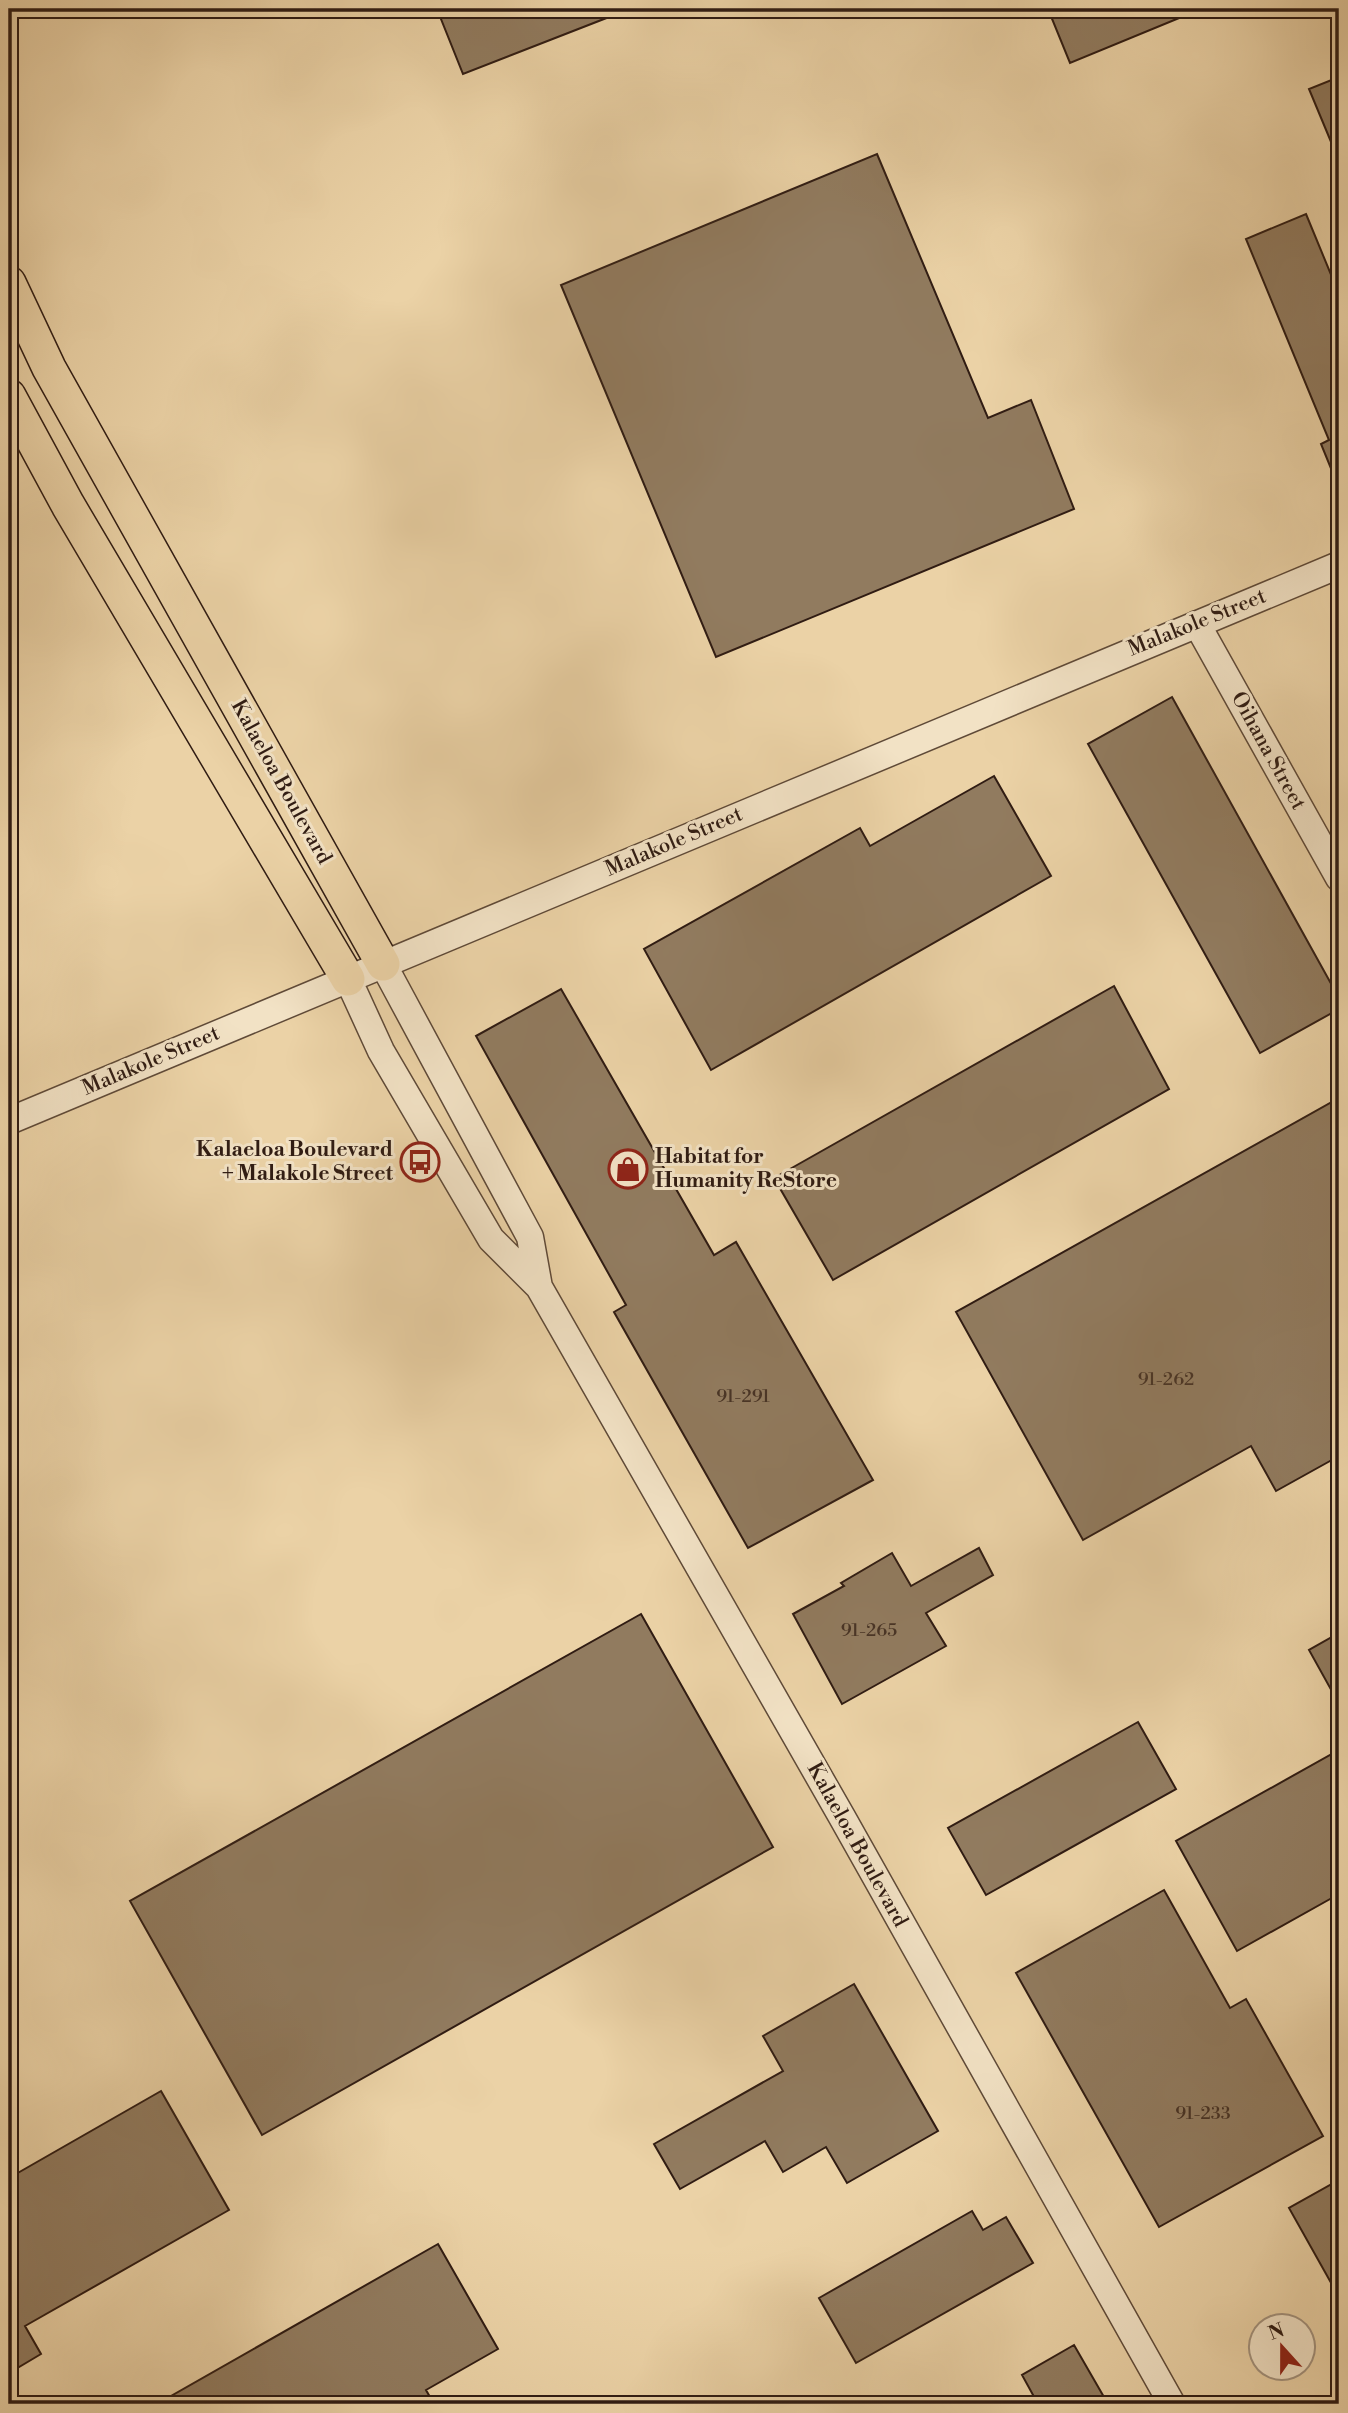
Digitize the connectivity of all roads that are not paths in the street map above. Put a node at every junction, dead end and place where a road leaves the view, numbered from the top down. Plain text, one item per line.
1 (9, 283) edge
2 (9, 396) edge
3 (1339, 565) edge
4 (1197, 624) junction
5 (1339, 878) edge
6 (383, 964) junction
7 (348, 979) junction
8 (9, 1121) edge
9 (539, 1287) junction
10 (1172, 2404) edge

1 - 6 main road, Kalaeloa Boulevard
2 - 7 main road, Kalaeloa Boulevard
3 - 4 street, Malakole Street
4 - 5 street, Oihana Street
4 - 6 street, Malakole Street
6 - 7 street, Malakole Street
6 - 9 street, Kalaeloa Boulevard
7 - 8 street, Malakole Street
7 - 9 street, Kalaeloa Boulevard
9 - 10 street, Kalaeloa Boulevard

